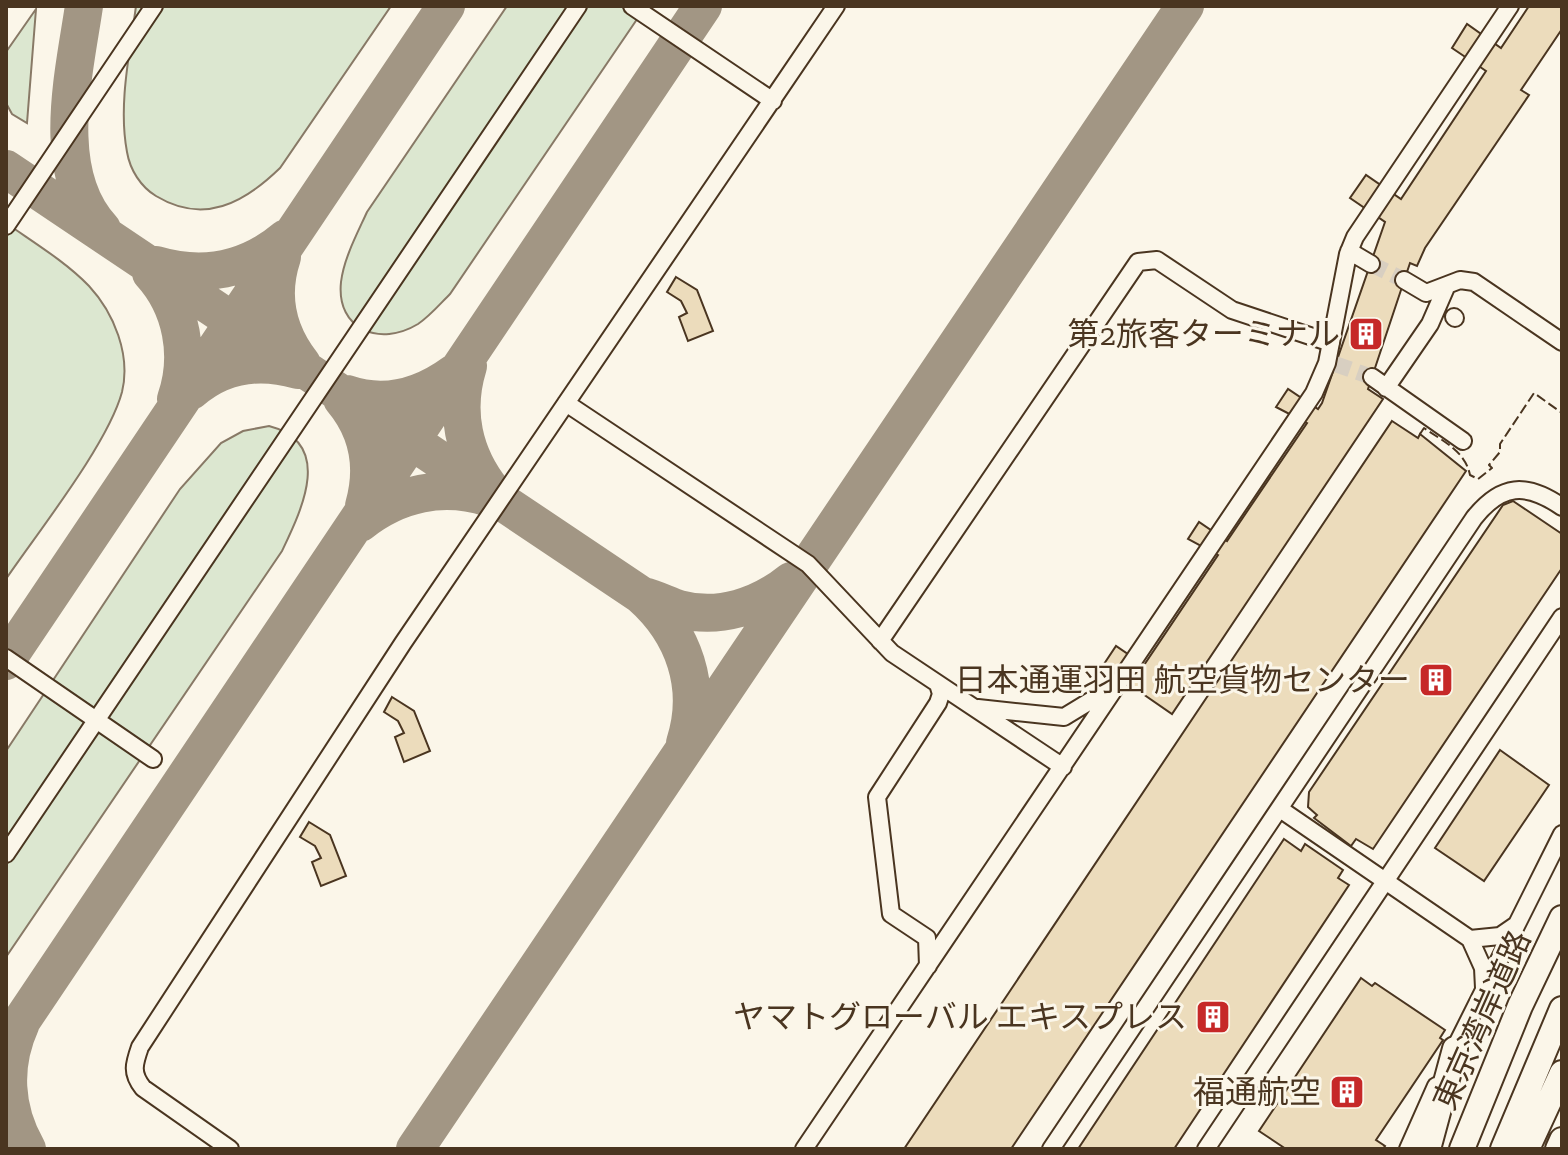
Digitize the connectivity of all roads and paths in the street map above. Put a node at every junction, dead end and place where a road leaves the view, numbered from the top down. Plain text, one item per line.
1 (154, 6) edge
2 (578, 6) edge
3 (632, 6) edge
4 (836, 6) edge
5 (1510, 6) edge
6 (773, 101) junction
7 (6, 226) edge
8 (1349, 251) junction
9 (1371, 264) tunnel mouth
10 (1404, 280) tunnel mouth
11 (1447, 285) junction
12 (1562, 342) edge
13 (1331, 343) junction
14 (1372, 377) tunnel mouth
15 (1386, 388) junction
16 (566, 403) junction
17 (1463, 441) dead end
18 (1562, 507) edge
19 (1562, 617) edge
20 (880, 641) junction
21 (6, 658) edge
22 (1120, 681) junction
23 (938, 684) junction
24 (938, 703) junction
25 (972, 707) junction
26 (97, 720) junction
27 (153, 759) dead end
28 (1063, 767) junction
29 (1280, 809) junction
30 (1562, 834) edge
31 (6, 854) edge
32 (1384, 883) junction
33 (1562, 918) edge
34 (1516, 925) junction
35 (1470, 939) junction
36 (928, 966) junction
37 (1484, 991) junction
38 (1562, 1009) edge
39 (1455, 1049) junction
40 (1562, 1073) edge
41 (1562, 1140) edge
42 (230, 1149) edge
43 (804, 1149) edge
44 (1051, 1149) edge
45 (1206, 1149) edge
46 (1408, 1149) edge
47 (1428, 1149) edge
48 (1462, 1149) edge
49 (1503, 1149) edge
50 (1527, 1149) edge
51 (1558, 1149) edge

1 - 7 street
2 - 26 street
3 - 6 street
4 - 6 street
5 - 8 street
6 - 16 street
8 - 9 street
8 - 13 street
10 - 11 street
11 - 12 street
11 - 15 street
13 - 20 street
13 - 22 street
14 - 15 street
15 - 17 street
16 - 20 street
16 - 42 street
18 - 29 street
19 - 32 street
20 - 23 street
21 - 26 street
22 - 25 street
22 - 28 street
23 - 24 street
23 - 25 street
24 - 25 street
24 - 36 street
25 - 28 street
26 - 27 street
26 - 31 street
28 - 36 street
29 - 32 street
29 - 44 street
30 - 34 street
32 - 35 street
32 - 45 street
33 - 48 highway, 東京湾岸道路
34 - 35 street
34 - 37 street
35 - 37 street
36 - 43 street
37 - 39 street
38 - 49 highway
39 - 46 street
39 - 47 highway
40 - 50 highway
41 - 51 highway

